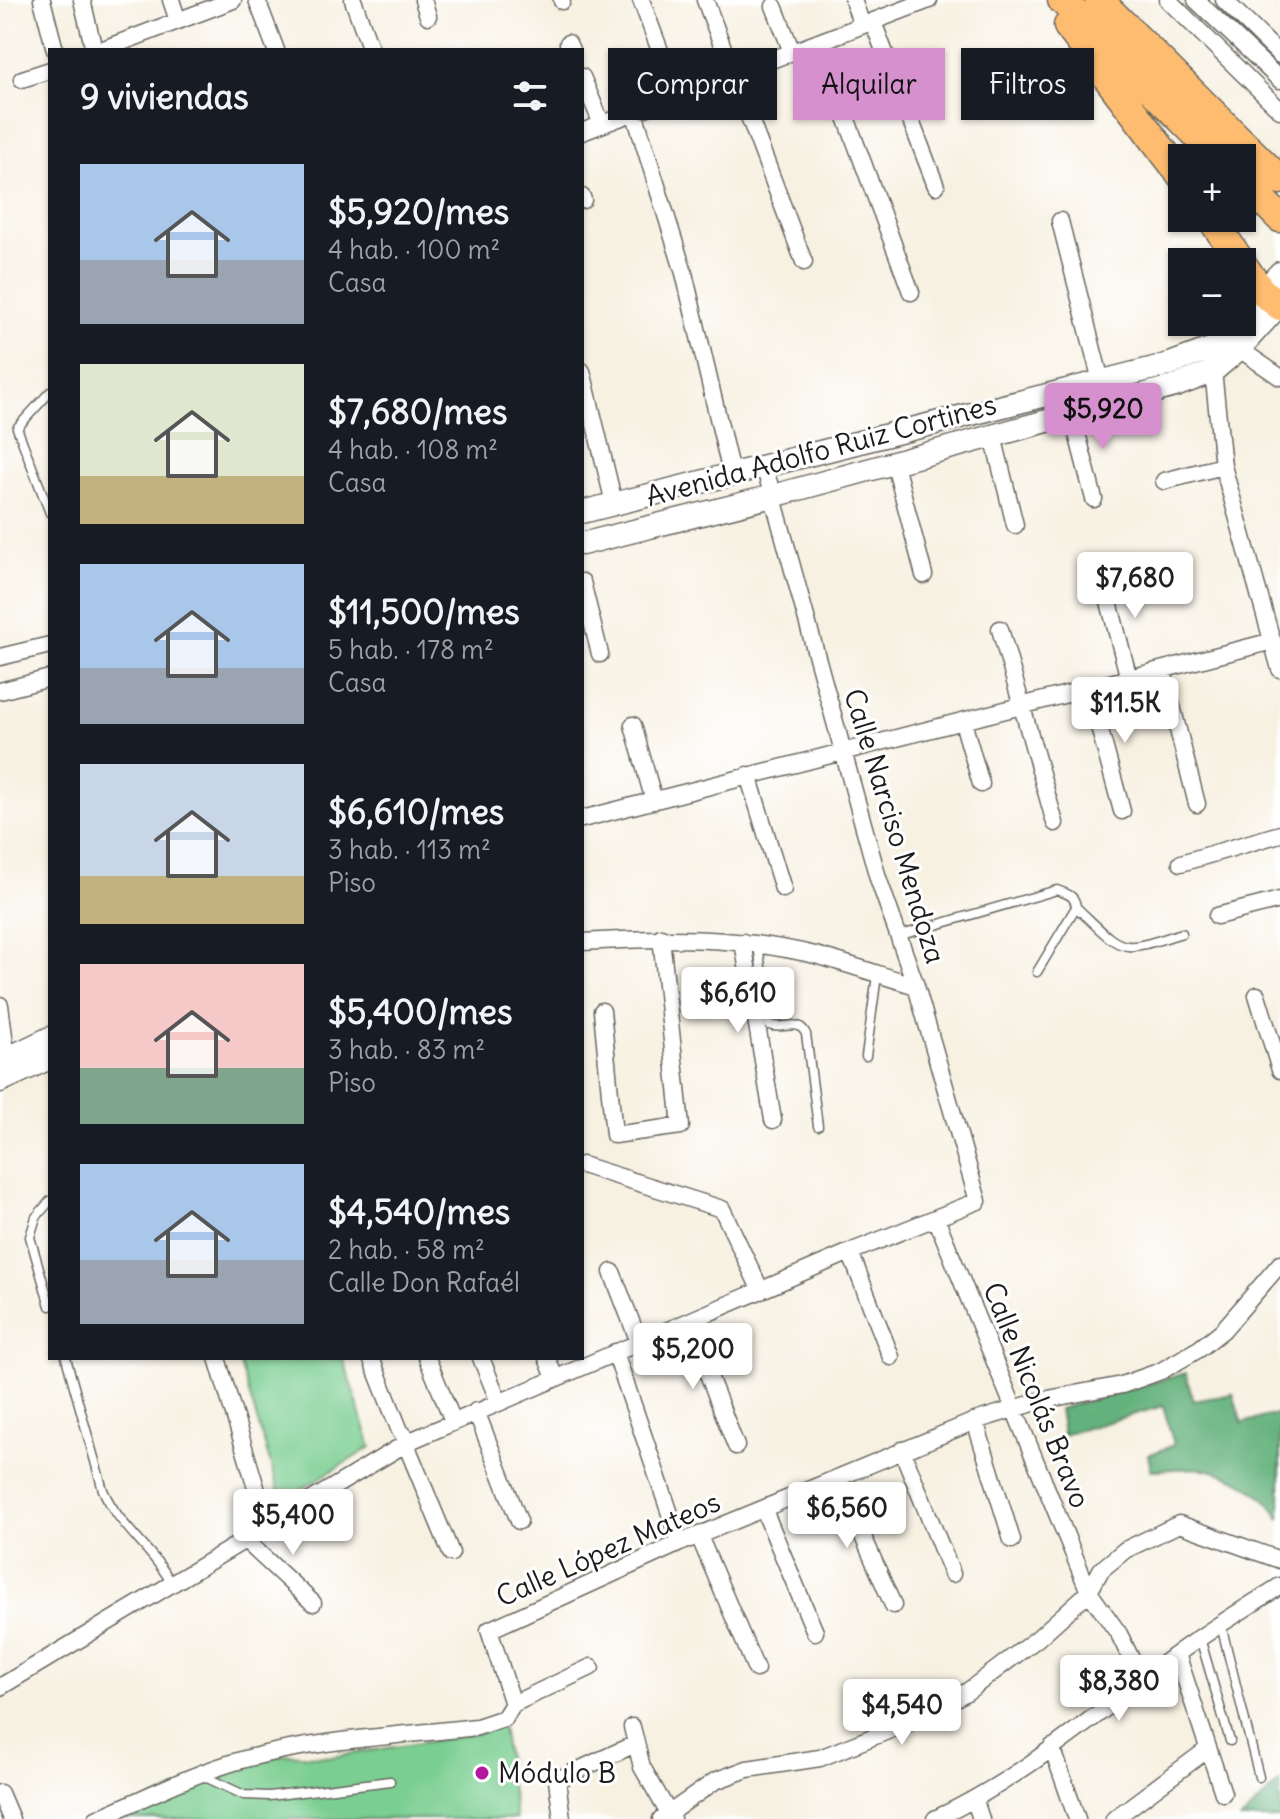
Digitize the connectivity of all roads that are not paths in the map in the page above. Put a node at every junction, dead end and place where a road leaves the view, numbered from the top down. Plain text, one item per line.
1 (42, 0) edge
2 (82, 0) edge
3 (171, 0) edge
4 (257, 0) edge
5 (353, 0) edge
6 (641, 0) edge
7 (705, 0) edge
8 (853, 0) edge
9 (1047, 0) edge
10 (1062, 0) edge
11 (1099, 0) edge
12 (1168, 0) edge
13 (1196, 0) edge
14 (1224, 0) edge
15 (222, 2) edge
16 (918, 2) edge
17 (774, 6) dead end
18 (178, 21) junction
19 (868, 24) junction
20 (818, 42) junction
21 (54, 48) edge
22 (104, 48) edge
23 (107, 48) edge
24 (275, 48) edge
25 (370, 48) edge
26 (659, 48) edge
27 (724, 48) edge
28 (792, 52) junction
29 (1280, 55) edge
30 (777, 58) edge
31 (48, 71) edge
32 (22, 79) dead end
33 (1280, 80) edge
34 (584, 82) edge
35 (1280, 110) edge
36 (613, 120) edge
37 (636, 120) edge
38 (752, 120) edge
39 (602, 124) junction
40 (584, 131) edge
41 (1206, 144) edge
42 (1168, 158) edge
43 (1280, 180) edge
44 (936, 186) dead end
45 (1256, 194) edge
46 (1280, 218) edge
47 (1060, 221) dead end
48 (804, 262) dead end
49 (1256, 277) edge
50 (911, 292) dead end
51 (1276, 296) edge
52 (1256, 307) edge
53 (1227, 339) edge
54 (1212, 372) junction
55 (1173, 375) junction
56 (1280, 377) edge
57 (584, 379) edge
58 (1101, 381) junction
59 (48, 394) edge
60 (1072, 414) junction
61 (993, 436) junction
62 (842, 445) junction
63 (894, 461) junction
64 (764, 465) junction
65 (1223, 466) junction
66 (731, 473) junction
67 (849, 474) junction
68 (1164, 481) dead end
69 (773, 496) junction
70 (1094, 499) dead end
71 (614, 503) junction
72 (48, 508) edge
73 (584, 511) edge
74 (1015, 525) dead end
75 (584, 543) edge
76 (1101, 571) dead end
77 (924, 575) dead end
78 (584, 590) edge
79 (1000, 629) dead end
80 (1273, 641) junction
81 (48, 645) edge
82 (600, 654) dead end
83 (0, 657) edge
84 (1280, 669) edge
85 (1163, 671) junction
86 (48, 679) edge
87 (1129, 679) junction
88 (1089, 690) junction
89 (0, 691) edge
90 (1023, 706) junction
91 (963, 722) junction
92 (633, 725) dead end
93 (843, 751) junction
94 (748, 775) junction
95 (981, 784) dead end
96 (654, 801) junction
97 (1197, 804) dead end
98 (1122, 811) dead end
99 (584, 818) edge
100 (1055, 823) dead end
101 (1280, 834) edge
102 (1181, 863) dead end
103 (783, 889) dead end
104 (1280, 900) edge
105 (1076, 907) junction
106 (1217, 916) dead end
107 (1182, 933) dead end
108 (898, 936) junction
109 (661, 937) junction
110 (584, 942) edge
111 (750, 944) junction
112 (1037, 972) dead end
113 (877, 975) junction
114 (916, 986) junction
115 (1257, 995) dead end
116 (0, 1005) edge
117 (602, 1011) dead end
118 (48, 1039) edge
119 (866, 1056) dead end
120 (48, 1058) edge
121 (4, 1069) edge
122 (1280, 1070) edge
123 (773, 1120) dead end
124 (818, 1126) dead end
125 (584, 1166) edge
126 (48, 1203) edge
127 (936, 1218) junction
128 (850, 1252) junction
129 (1280, 1264) edge
130 (612, 1272) dead end
131 (761, 1291) junction
132 (48, 1299) edge
133 (688, 1322) junction
134 (639, 1342) junction
135 (615, 1352) junction
136 (891, 1357) dead end
137 (67, 1360) edge
138 (218, 1360) edge
139 (372, 1360) edge
140 (428, 1360) edge
141 (482, 1360) edge
142 (548, 1360) edge
143 (555, 1378) junction
144 (499, 1402) junction
145 (1015, 1409) junction
146 (476, 1411) junction
147 (453, 1421) junction
148 (975, 1421) junction
149 (410, 1441) junction
150 (736, 1446) dead end
151 (902, 1450) junction
152 (838, 1479) junction
153 (764, 1510) junction
154 (519, 1521) dead end
155 (268, 1527) junction
156 (699, 1536) junction
157 (1012, 1540) dead end
158 (246, 1541) junction
159 (680, 1543) junction
160 (451, 1553) dead end
161 (1280, 1560) edge
162 (952, 1574) dead end
163 (173, 1584) junction
164 (1280, 1586) edge
165 (1089, 1592) junction
166 (313, 1603) dead end
167 (893, 1605) dead end
168 (1220, 1624) junction
169 (815, 1632) dead end
170 (1200, 1638) junction
171 (1177, 1654) junction
172 (591, 1667) dead end
173 (756, 1669) dead end
174 (1142, 1681) junction
175 (1, 1684) edge
176 (513, 1704) junction
177 (632, 1727) dead end
178 (1230, 1741) dead end
179 (635, 1744) junction
180 (1052, 1747) junction
181 (1208, 1749) junction
182 (198, 1774) junction
183 (1259, 1777) dead end
184 (390, 1781) dead end
185 (0, 1793) edge
186 (1223, 1793) dead end
187 (975, 1801) junction
188 (667, 1817) edge
189 (11, 1819) edge
190 (96, 1819) edge
191 (562, 1819) edge
192 (935, 1819) edge
193 (981, 1819) edge
194 (1077, 1819) edge
195 (1114, 1819) edge

1 - 21 street
2 - 22 street
3 - 18 street
4 - 24 street
5 - 25 street
6 - 26 street
7 - 27 street
8 - 19 street
9 - 42 highway
10 - 41 highway
11 - 43 highway
12 - 35 street
13 - 33 street
14 - 29 street
15 - 18 street
16 - 19 street
17 - 28 street
18 - 23 street
19 - 20 street
19 - 44 street
20 - 28 street
20 - 50 street
28 - 30 street
31 - 32 street
34 - 39 street
36 - 39 street
37 - 66 street
38 - 48 street
39 - 40 street
45 - 46 highway
47 - 58 street
49 - 51 highway
51 - 52 street
51 - 53 street, Avenida Adolfo Ruiz Cortines
53 - 54 street, Avenida Adolfo Ruiz Cortines
53 - 55 street, Avenida Adolfo Ruiz Cortines
53 - 56 street
54 - 55 street, Avenida Adolfo Ruiz Cortines
54 - 65 street
55 - 58 street, Avenida Adolfo Ruiz Cortines
55 - 60 street, Avenida Adolfo Ruiz Cortines
57 - 71 street
58 - 62 street, Avenida Adolfo Ruiz Cortines
59 - 72 lane
60 - 61 street, Avenida Adolfo Ruiz Cortines
60 - 70 street
61 - 63 street, Avenida Adolfo Ruiz Cortines
61 - 74 street
62 - 64 street, Avenida Adolfo Ruiz Cortines
62 - 67 street
63 - 67 street, Avenida Adolfo Ruiz Cortines
63 - 77 street
64 - 66 street, Avenida Adolfo Ruiz Cortines
64 - 69 street, Calle Narciso Mendoza
65 - 68 street
65 - 80 street
66 - 71 street, Avenida Adolfo Ruiz Cortines
67 - 69 street, Avenida Adolfo Ruiz Cortines
69 - 75 street, Avenida Adolfo Ruiz Cortines
69 - 93 street, Calle Narciso Mendoza
71 - 73 street, Avenida Adolfo Ruiz Cortines
76 - 87 street
78 - 82 street
79 - 90 street
80 - 84 street
80 - 85 street
81 - 83 street
85 - 87 street
85 - 97 street
86 - 89 street
87 - 88 street
88 - 90 street
88 - 98 street
90 - 91 street
90 - 100 street
91 - 93 street
91 - 95 street
92 - 96 street
93 - 94 street
93 - 108 street, Calle Narciso Mendoza
94 - 96 street
94 - 103 street
96 - 99 street
101 - 102 street
104 - 106 street
105 - 107 lane
105 - 108 lane
105 - 112 lane
108 - 114 street, Calle Narciso Mendoza
109 - 110 street
109 - 111 street
109 - 117 street
111 - 113 street
111 - 123 street
111 - 124 lane
113 - 114 street
113 - 119 lane
114 - 127 street, Calle Narciso Mendoza
115 - 122 street
116 - 121 street
118 - 121 street
120 - 121 street
125 - 131 street
126 - 132 lane
127 - 128 street
127 - 145 street, Calle Nicolás Bravo
128 - 131 street
128 - 136 street
129 - 145 street, Calle López Mateos
130 - 134 street
131 - 133 street
133 - 134 street
133 - 150 street
134 - 135 street
135 - 143 street
135 - 159 street
137 - 163 lane
138 - 155 street
139 - 149 street
140 - 147 street
141 - 144 street
142 - 143 street
143 - 144 street
144 - 146 street
145 - 148 street, Calle López Mateos
145 - 165 street, Calle Nicolás Bravo
146 - 147 street
146 - 154 street
147 - 149 street
148 - 151 street, Calle López Mateos
148 - 157 street
149 - 155 street
149 - 160 street
151 - 152 street, Calle López Mateos
151 - 162 street
152 - 153 street, Calle López Mateos
152 - 167 street
153 - 156 street, Calle López Mateos
153 - 169 street
155 - 158 street
156 - 159 street, Calle López Mateos
156 - 173 street
158 - 163 street
158 - 166 street
159 - 176 street, Calle López Mateos
161 - 165 street
163 - 175 street
164 - 168 street
165 - 174 street, Calle Nicolás Bravo
165 - 188 street
168 - 170 street
168 - 183 lane
170 - 171 street
170 - 178 lane
171 - 174 street
171 - 181 street
172 - 176 street
174 - 180 street
176 - 182 street
177 - 179 street
179 - 188 street
179 - 191 street
180 - 187 street
180 - 194 street
181 - 186 street
181 - 195 street
182 - 184 lane
182 - 190 street
185 - 189 street
187 - 192 street
187 - 193 street

